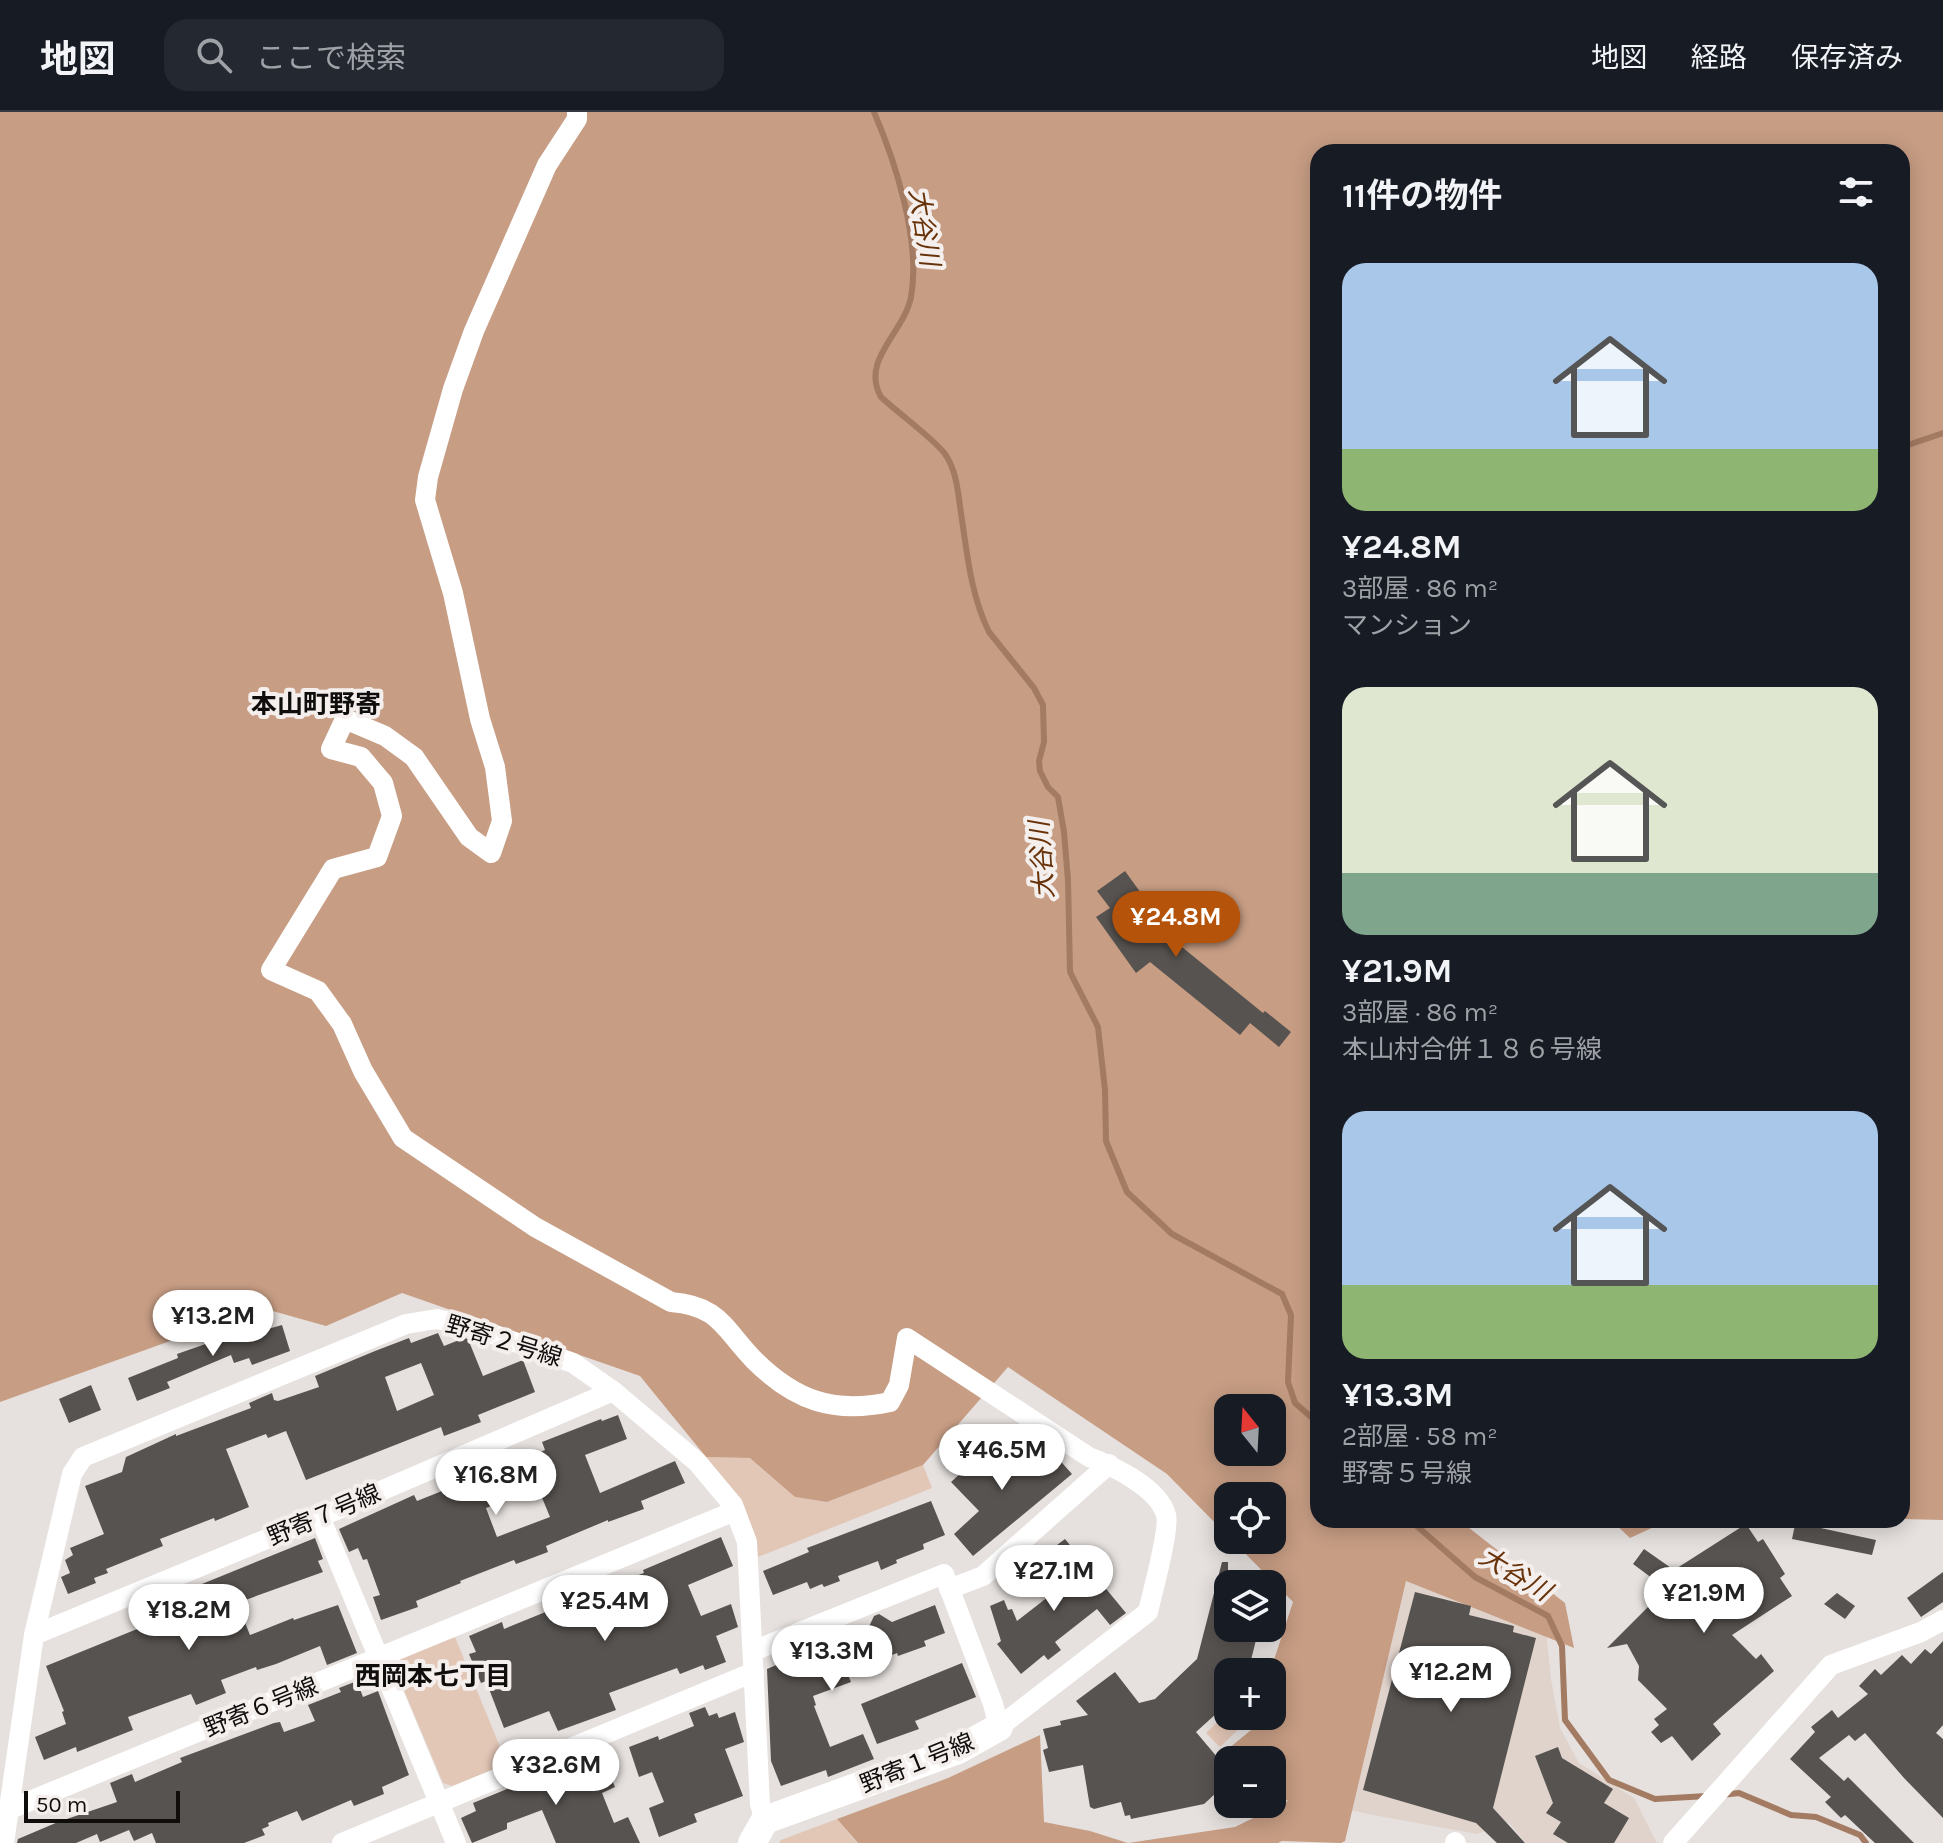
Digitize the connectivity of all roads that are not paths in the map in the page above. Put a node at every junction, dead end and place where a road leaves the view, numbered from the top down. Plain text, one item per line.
1 (577, 112) edge
2 (613, 1391) junction
3 (1109, 1464) junction
4 (735, 1511) junction
5 (320, 1517) junction
6 (949, 1589) junction
7 (1943, 1620) edge
8 (34, 1635) junction
9 (753, 1651) junction
10 (379, 1658) junction
11 (754, 1672) junction
12 (999, 1727) junction
13 (439, 1802) junction
14 (8, 1810) junction
15 (758, 1832) edge
16 (4, 1843) edge
17 (342, 1843) edge
18 (456, 1843) edge
19 (1673, 1843) edge

1 - 3 street
2 - 4 street, 野寄２号線
2 - 5 street, 野寄７号線
2 - 8 street, 野寄２号線
3 - 6 street
3 - 12 street
4 - 9 street, 野寄２号線
4 - 10 street, 野寄６号線
5 - 8 street, 野寄７号線
5 - 10 street
6 - 9 street
6 - 12 street, 野寄１号線
7 - 19 street
8 - 14 street, 野寄２号線
9 - 11 street, 野寄２号線
10 - 13 street
10 - 14 street, 野寄６号線
11 - 13 street
11 - 15 street, 野寄２号線
12 - 15 street, 野寄１号線
13 - 17 street
13 - 18 street
14 - 16 street, 野寄２号線

